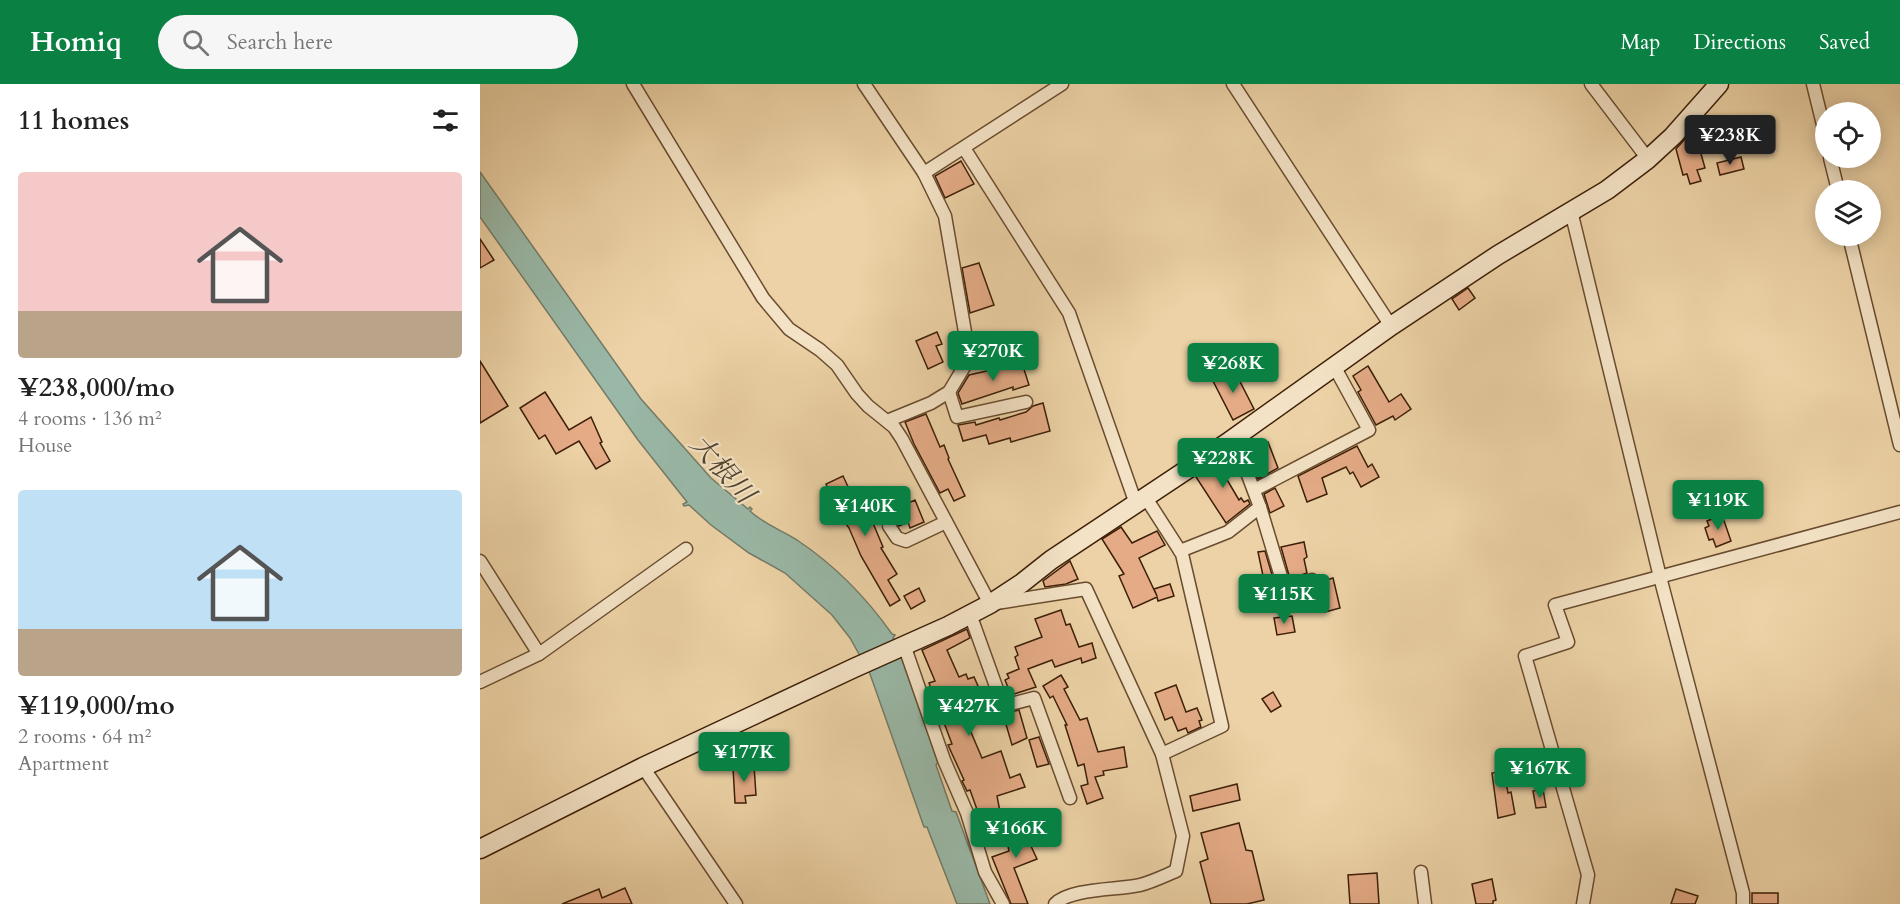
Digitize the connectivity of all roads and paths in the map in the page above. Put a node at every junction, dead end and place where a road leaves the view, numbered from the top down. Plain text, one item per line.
1 (633, 84) edge
2 (864, 84) edge
3 (1062, 84) edge
4 (1233, 84) edge
5 (1591, 84) edge
6 (1719, 84) edge
7 (1813, 84) edge
8 (1817, 102) edge
9 (964, 148) junction
10 (1648, 159) junction
11 (924, 173) junction
12 (1571, 212) junction
13 (1851, 246) edge
14 (1391, 326) junction
15 (1334, 366) junction
16 (949, 392) junction
17 (1026, 402) dead end
18 (887, 421) junction
19 (1234, 438) junction
20 (1900, 446) edge
21 (1254, 490) junction
22 (1141, 501) junction
23 (1260, 507) junction
24 (1900, 512) edge
25 (946, 522) junction
26 (889, 526) dead end
27 (686, 549) dead end
28 (1180, 551) junction
29 (480, 561) edge
30 (1660, 577) junction
31 (1312, 580) dead end
32 (990, 604) junction
33 (970, 614) junction
34 (904, 645) junction
35 (539, 654) junction
36 (480, 682) edge
37 (1162, 754) junction
38 (644, 767) junction
39 (1070, 798) dead end
40 (480, 849) edge
41 (1421, 872) dead end
42 (736, 904) edge
43 (1003, 904) edge
44 (1055, 904) edge
45 (1425, 904) edge
46 (1583, 904) edge
47 (1743, 904) edge

1 - 18 street
2 - 11 street
3 - 9 street
4 - 14 street
5 - 10 street
6 - 10 street
7 - 8 street
9 - 11 street
9 - 22 street
10 - 12 street
11 - 16 street
12 - 14 street
12 - 30 street
13 - 20 street
14 - 15 street
15 - 19 street
15 - 21 street
16 - 17 street
16 - 18 street
18 - 25 street
19 - 21 street
19 - 22 street
21 - 23 street
22 - 28 street
22 - 32 street
23 - 28 street
23 - 31 street
24 - 30 street
25 - 26 street
25 - 32 street
27 - 35 street
28 - 37 street
29 - 35 street
30 - 46 street
30 - 47 street
32 - 33 street
32 - 37 street
33 - 34 street
33 - 39 street
34 - 38 street
34 - 43 street
35 - 36 street
37 - 44 street
38 - 40 street
38 - 42 street
41 - 45 street

